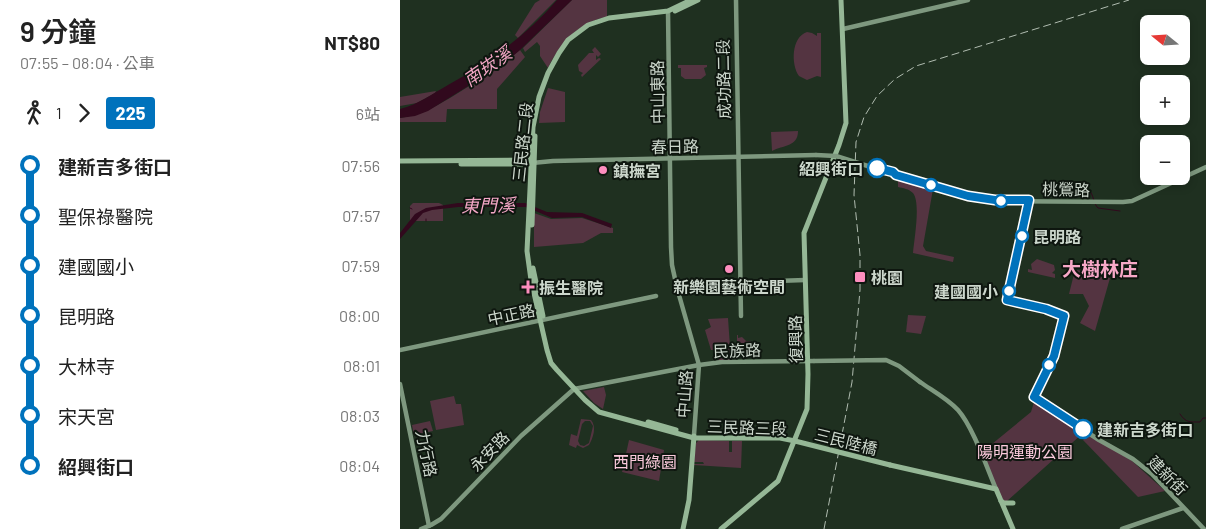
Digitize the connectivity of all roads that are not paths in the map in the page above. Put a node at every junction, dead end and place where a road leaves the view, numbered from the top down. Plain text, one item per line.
1 (690, 0) edge
2 (698, 0) edge
3 (735, 0) edge
4 (843, 0) edge
5 (968, 0) edge
6 (668, 12) junction
7 (844, 29) junction
8 (816, 155) joint
9 (739, 157) junction
10 (671, 159) junction
11 (400, 162) edge
12 (532, 162) junction
13 (1206, 167) edge
14 (671, 233) joint
15 (805, 280) junction
16 (740, 282) junction
17 (678, 292) junction
18 (656, 296) dead end
19 (741, 316) dead end
20 (542, 320) junction
21 (400, 350) edge
22 (811, 360) junction
23 (699, 364) junction
24 (400, 384) edge
25 (576, 389) junction
26 (1034, 397) dead end
27 (695, 437) junction
28 (795, 441) junction
29 (996, 489) junction
30 (1001, 501) junction
31 (1013, 503) dead end
32 (1183, 508) junction
33 (430, 527) edge
34 (421, 529) edge
35 (683, 529) edge
36 (721, 529) edge
37 (1013, 529) edge
38 (1122, 529) edge
39 (1204, 529) edge

1 - 6 main road
2 - 6 main road
3 - 9 street, 成功路二段
4 - 7 main road, 復興路
5 - 7 street
6 - 10 street, 中山東路
6 - 12 main road, 三民路二段
7 - 15 main road, 復興路
8 - 9 street, 春日路
8 - 13 street, 桃鶯路, bridge
9 - 10 street, 春日路
9 - 16 street, 成功路二段
10 - 12 street, 春日路
10 - 14 street, 中山東路
11 - 12 main road, 春日路
12 - 20 main road, 三民路二段
14 - 17 street, 中山路
15 - 16 street
15 - 22 main road, 復興路
16 - 17 street
16 - 19 street, 成功路二段
17 - 23 street, 中山路
18 - 20 street, 中正路
20 - 21 street, 中正路
20 - 25 main road, 三民路三段
22 - 23 street, 民族路
22 - 28 main road, 復興路
22 - 29 street, 民族路, bridge
23 - 25 street, 民族路
23 - 27 street, 中山路
24 - 33 street, 力行路
25 - 27 main road, 三民路三段
25 - 33 street, 永安路
26 - 32 street, 建新街
27 - 28 main road, 三民路三段
27 - 35 main road, 中山路
28 - 29 main road, 三民陸橋, bridge
28 - 36 main road, 復興路
29 - 30 main road
30 - 31 main road
30 - 37 main road
32 - 38 street
32 - 39 street, 建新街
33 - 34 street, 永安路

